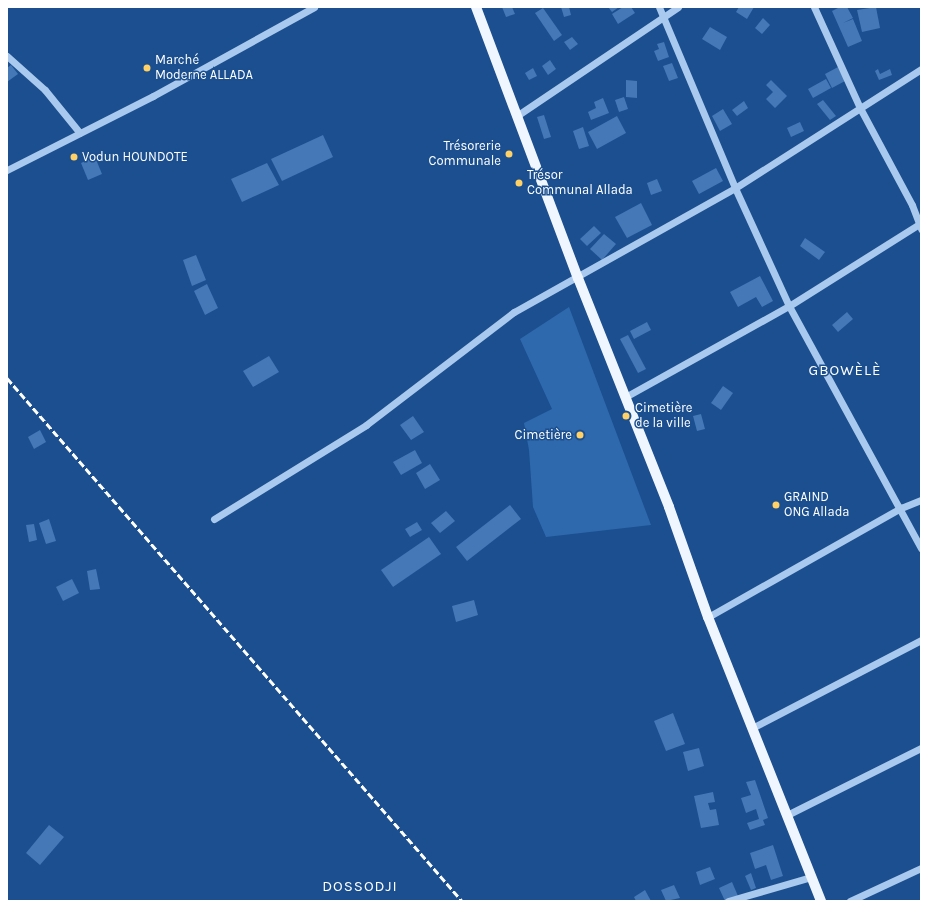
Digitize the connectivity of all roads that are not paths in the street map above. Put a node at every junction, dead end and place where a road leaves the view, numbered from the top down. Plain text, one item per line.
1 (314, 7) edge
2 (476, 7) edge
3 (659, 7) edge
4 (678, 7) edge
5 (814, 7) edge
6 (664, 17) junction
7 (7, 56) edge
8 (921, 69) edge
9 (860, 108) junction
10 (518, 115) junction
11 (80, 133) junction
12 (7, 170) edge
13 (735, 188) junction
14 (920, 225) edge
15 (578, 278) junction
16 (789, 306) junction
17 (627, 396) junction
18 (921, 500) edge
19 (901, 508) junction
20 (214, 519) dead end
21 (921, 548) edge
22 (708, 617) junction
23 (921, 640) edge
24 (752, 728) junction
25 (921, 748) edge
26 (787, 815) junction
27 (921, 868) edge
28 (811, 877) junction
29 (728, 901) edge
30 (821, 901) edge
31 (850, 901) edge

1 - 11 street
2 - 10 main road
3 - 6 street
4 - 6 street
5 - 9 street
6 - 10 street
6 - 13 street
7 - 11 street
8 - 9 street
9 - 13 street
9 - 14 street
10 - 15 main road
11 - 12 street
13 - 15 street
13 - 16 street
14 - 16 street
15 - 17 main road
15 - 20 street
16 - 17 street
16 - 19 street
17 - 22 main road
18 - 19 street
19 - 21 street
19 - 22 street
22 - 24 main road
23 - 24 street
24 - 26 main road
25 - 26 street
26 - 28 main road
27 - 31 street
28 - 29 street
28 - 30 main road

